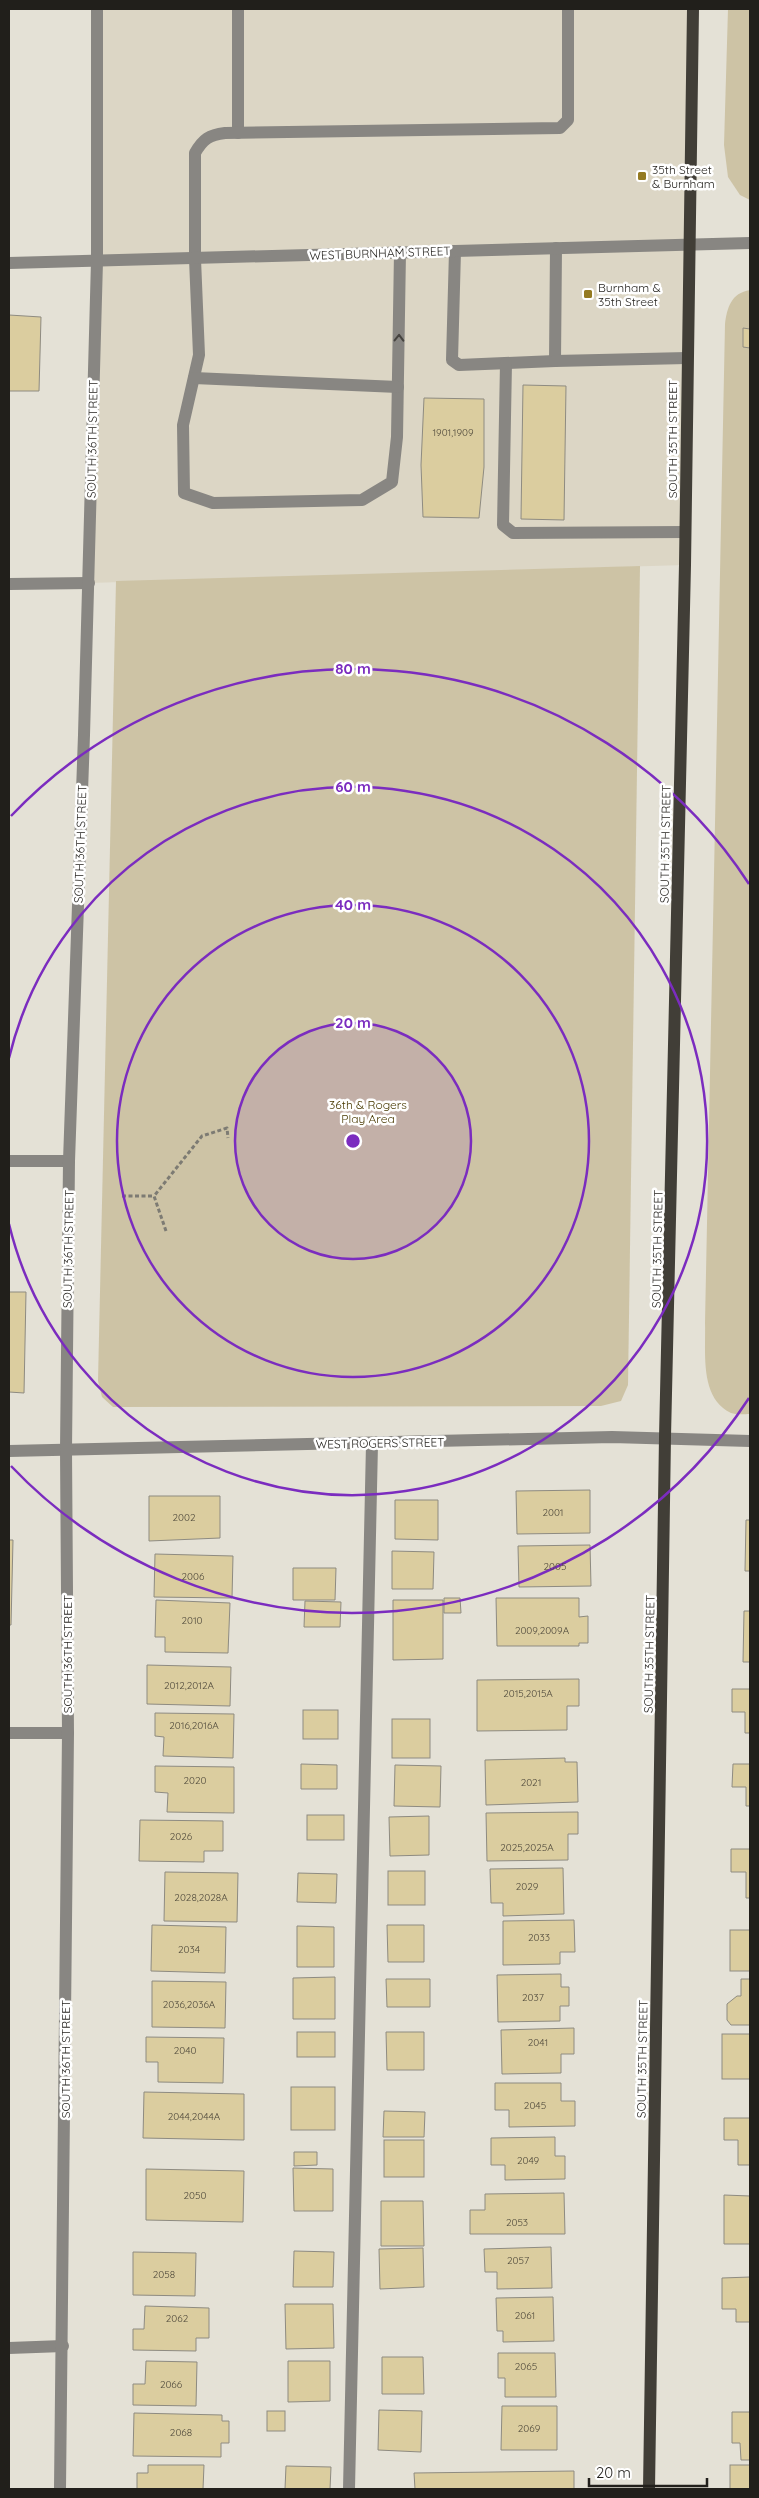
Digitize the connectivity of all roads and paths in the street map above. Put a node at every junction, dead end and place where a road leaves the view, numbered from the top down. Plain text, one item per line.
1 (97, 9) edge
2 (238, 9) edge
3 (568, 9) edge
4 (693, 9) edge
5 (238, 133) junction
6 (750, 243) edge
7 (688, 244) junction
8 (556, 248) junction
9 (455, 251) junction
10 (400, 252) junction
11 (195, 259) junction
12 (97, 262) junction
13 (9, 263) edge
14 (687, 358) junction
15 (555, 361) junction
16 (506, 363) junction
17 (194, 378) junction
18 (398, 387) junction
19 (685, 532) junction
20 (89, 583) junction
21 (9, 584) edge
22 (228, 1138) dead end
23 (9, 1161) edge
24 (69, 1161) junction
25 (122, 1196) dead end
26 (154, 1196) junction
27 (166, 1232) dead end
28 (665, 1437) junction
29 (750, 1441) edge
30 (372, 1444) junction
31 (66, 1450) junction
32 (9, 1451) edge
33 (9, 1733) edge
34 (68, 1733) junction
35 (63, 2346) junction
36 (9, 2348) edge
37 (60, 2489) edge
38 (349, 2489) edge
39 (649, 2489) edge

1 - 12 street, SOUTH 36TH STREET
2 - 5 street
3 - 5 street
4 - 7 main road, SOUTH 35TH STREET
5 - 11 street
6 - 7 street, WEST BURNHAM STREET
7 - 8 street, WEST BURNHAM STREET
7 - 14 main road, SOUTH 35TH STREET
8 - 9 street, WEST BURNHAM STREET
8 - 15 street
9 - 10 street, WEST BURNHAM STREET
9 - 16 street
10 - 11 street, WEST BURNHAM STREET
18 -> 10 street
11 - 12 street, WEST BURNHAM STREET
11 - 17 street
12 - 13 street, WEST BURNHAM STREET
12 - 20 street, SOUTH 36TH STREET
14 - 15 street
14 - 19 main road, SOUTH 35TH STREET
15 - 16 street
16 - 19 street
17 - 18 street
17 - 18 street
19 - 28 main road, SOUTH 35TH STREET
20 - 21 street
20 - 24 street, SOUTH 36TH STREET
22 - 26 path
23 - 24 street
24 - 31 street, SOUTH 36TH STREET
25 - 26 path
26 - 27 path
28 - 29 street, WEST ROGERS STREET
28 - 30 street, WEST ROGERS STREET
28 - 39 main road, SOUTH 35TH STREET
30 - 31 street, WEST ROGERS STREET
30 - 38 street
31 - 32 street, WEST ROGERS STREET
31 - 34 street, SOUTH 36TH STREET
33 - 34 street
34 - 35 street, SOUTH 36TH STREET
35 - 36 street
35 - 37 street, SOUTH 36TH STREET

